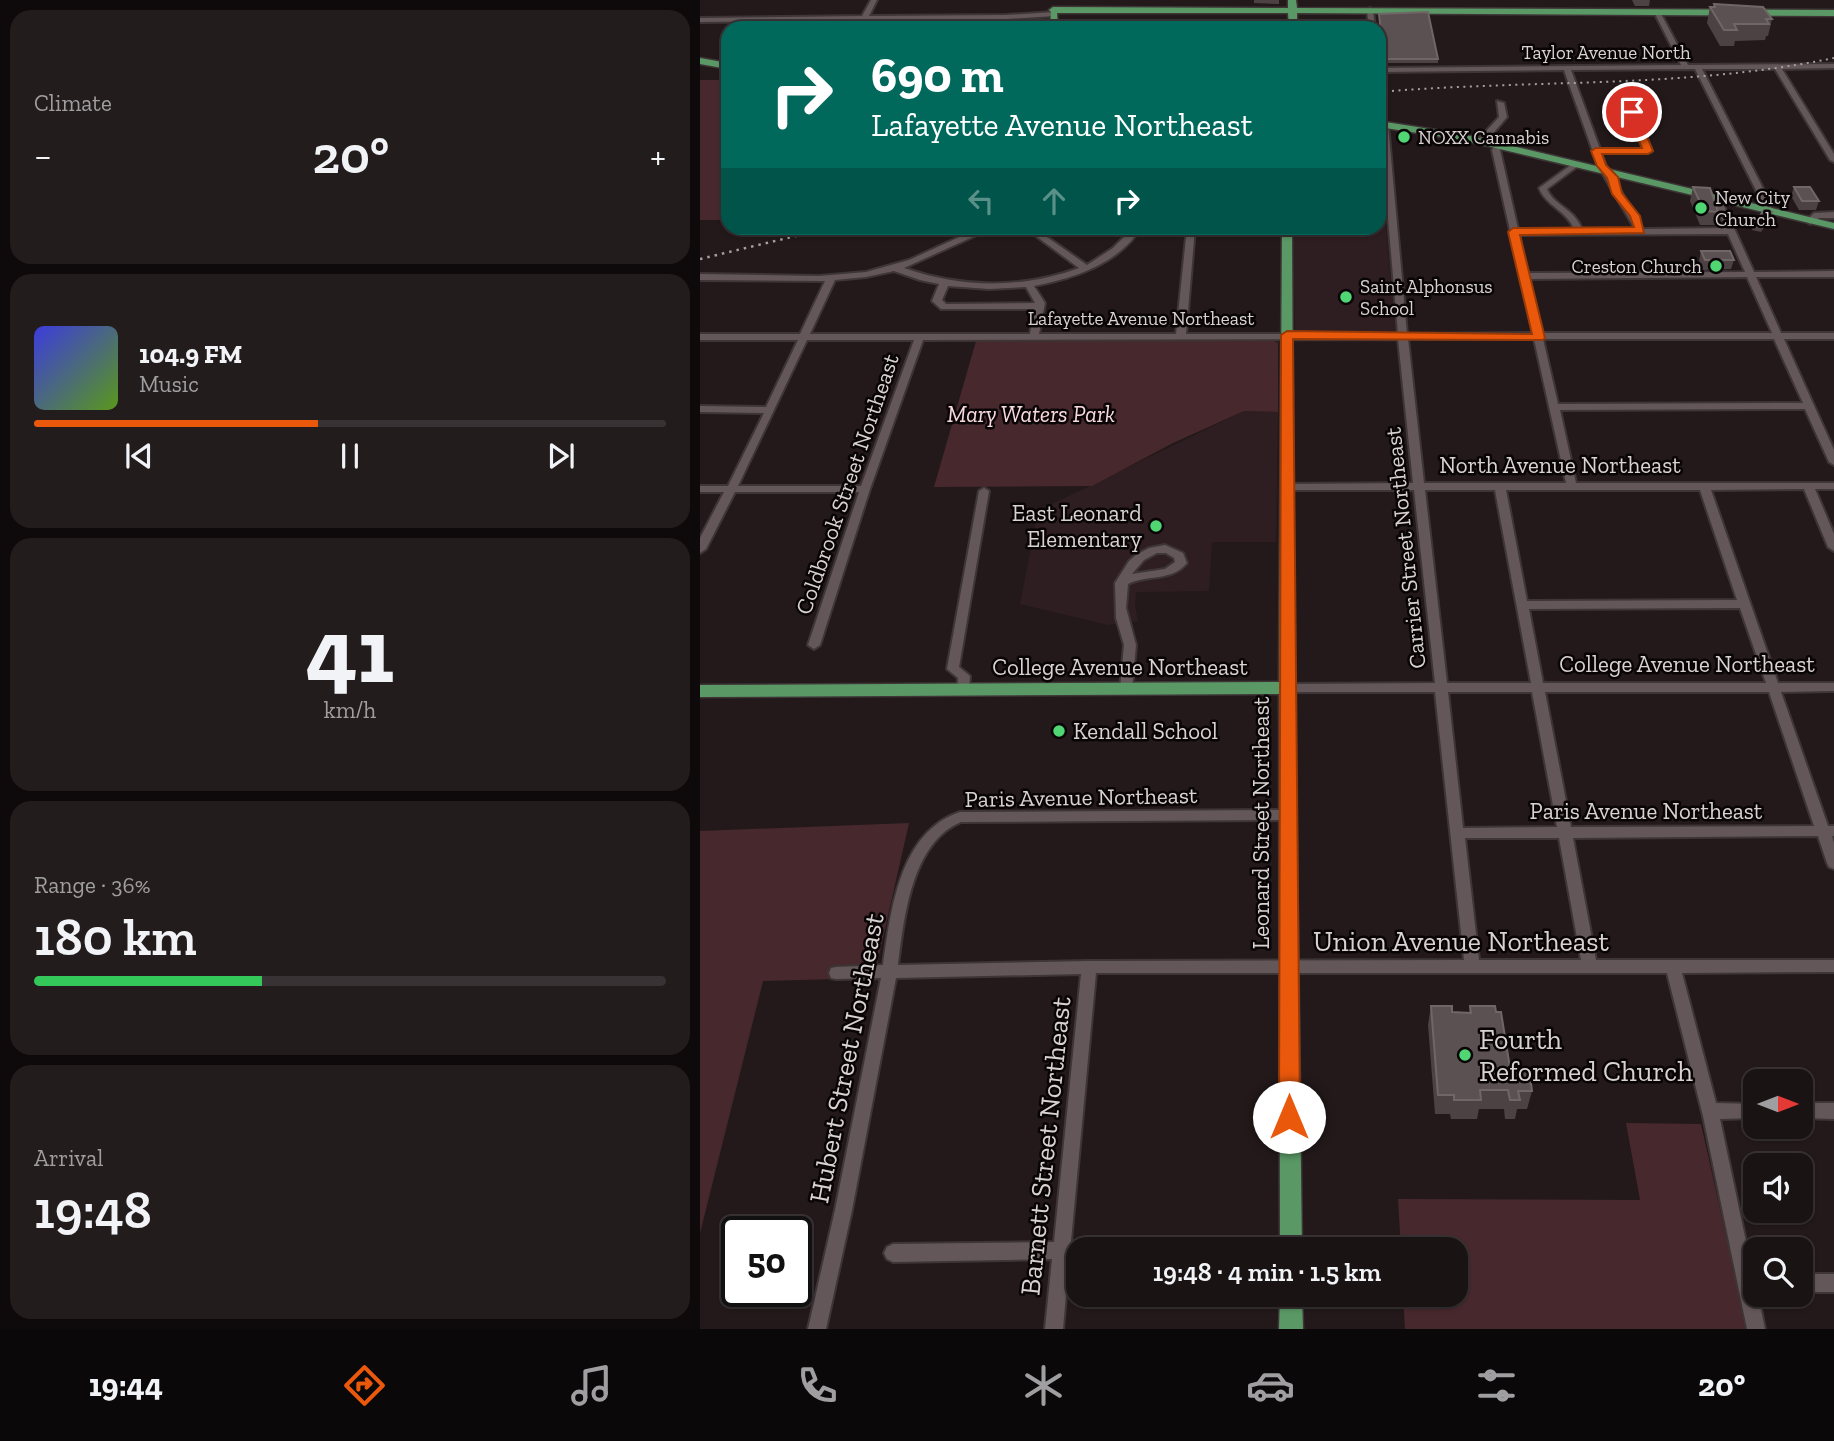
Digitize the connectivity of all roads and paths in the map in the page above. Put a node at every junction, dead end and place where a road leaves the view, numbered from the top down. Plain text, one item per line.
1 (874, 0) edge
2 (1293, 5) edge
3 (1370, 10) junction
4 (1066, 11) junction
5 (1055, 12) edge
6 (1657, 12) junction
7 (1834, 13) edge
8 (865, 18) junction
9 (700, 20) edge
10 (1371, 21) edge
11 (700, 61) edge
12 (721, 65) edge
13 (1777, 66) junction
14 (1834, 66) edge
15 (1685, 67) junction
16 (1697, 67) junction
17 (1567, 68) junction
18 (1386, 69) edge
19 (1624, 92) dead end
20 (1500, 103) dead end
21 (1386, 125) edge
22 (1481, 142) junction
23 (1499, 146) junction
24 (1830, 148) edge
25 (1596, 151) junction
26 (1834, 160) edge
27 (1575, 164) junction
28 (1386, 172) edge
29 (1607, 172) junction
30 (1721, 199) junction
31 (1766, 210) junction
32 (1834, 215) edge
33 (1810, 220) junction
34 (1834, 226) edge
35 (1640, 230) junction
36 (1731, 231) junction
37 (1513, 232) junction
38 (1579, 232) junction
39 (969, 235) edge
40 (1039, 235) edge
41 (1129, 235) edge
42 (1190, 235) edge
43 (1287, 235) edge
44 (895, 268) junction
45 (1085, 268) junction
46 (1834, 274) edge
47 (1524, 275) junction
48 (1751, 275) junction
49 (832, 276) junction
50 (700, 277) edge
51 (944, 283) junction
52 (1029, 284) junction
53 (1040, 306) junction
54 (1181, 335) junction
55 (1287, 335) junction
56 (920, 336) junction
57 (1034, 336) junction
58 (1403, 336) junction
59 (1777, 336) junction
60 (1834, 336) edge
61 (700, 337) edge
62 (804, 337) junction
63 (1539, 338) junction
64 (1809, 406) junction
65 (1554, 407) junction
66 (700, 409) edge
67 (770, 410) junction
68 (1834, 462) edge
69 (1419, 486) junction
70 (1704, 486) junction
71 (1808, 486) junction
72 (1834, 486) edge
73 (1286, 487) junction
74 (1500, 487) junction
75 (1572, 487) junction
76 (700, 489) edge
77 (731, 489) junction
78 (865, 489) junction
79 (984, 491) dead end
80 (1834, 547) edge
81 (700, 549) edge
82 (1121, 583) junction
83 (1744, 604) junction
84 (1523, 605) junction
85 (814, 645) dead end
86 (1774, 687) junction
87 (1834, 687) edge
88 (1287, 688) junction
89 (1442, 688) junction
90 (1539, 688) junction
91 (963, 690) junction
92 (1126, 690) junction
93 (700, 691) edge
94 (1288, 816) junction
95 (1829, 831) edge
96 (1458, 833) junction
97 (1564, 833) junction
98 (1834, 863) edge
99 (908, 879) joint
100 (1834, 966) edge
101 (1089, 967) junction
102 (1472, 967) junction
103 (1590, 967) junction
104 (1673, 967) junction
105 (1288, 968) junction
106 (836, 973) dead end
107 (890, 973) junction
108 (1710, 1111) junction
109 (1743, 1111) edge
110 (1813, 1111) edge
111 (1834, 1111) edge
112 (1071, 1237) edge
113 (1291, 1237) edge
114 (1743, 1250) edge
115 (1066, 1251) edge
116 (893, 1253) dead end
117 (1066, 1270) edge
118 (1813, 1283) edge
119 (1834, 1283) edge
120 (1291, 1307) edge
121 (1754, 1307) edge
122 (817, 1329) edge
123 (1054, 1329) edge
124 (1291, 1329) edge
125 (1756, 1329) edge

1 - 8 street
2 - 3 main road
2 - 4 main road
3 - 6 main road
3 - 10 street
4 - 5 main road
4 - 5 main road
5 - 8 street
6 - 7 main road
6 - 15 street
8 - 9 street
11 - 12 main road
13 - 14 street, Taylor Avenue North
13 - 16 street, Taylor Avenue North
13 - 24 street
15 - 16 street, Taylor Avenue North
15 - 17 street, Taylor Avenue North
16 - 31 street
17 - 18 street, Taylor Avenue North
17 - 25 street
19 - 25 street
20 - 22 street
21 - 22 main road
22 - 23 main road
23 - 27 main road
23 - 37 street
24 - 26 street
25 - 29 street
27 - 29 main road
27 - 38 street
28 - 58 street, Carrier Street Northeast
29 - 30 main road
29 - 35 street
30 - 31 main road
30 - 36 street
31 - 33 main road
32 - 33 street
33 - 34 main road
35 - 36 street
35 - 38 street
36 - 48 street
37 - 38 street
37 - 47 street
39 - 44 street
40 - 45 street
41 - 45 street
42 - 54 street
43 - 55 main road, Leonard Street Northeast
44 - 49 street
44 - 51 street
45 - 52 street
46 - 48 street
47 - 48 street
47 - 63 street
48 - 59 street
49 - 50 street
49 - 62 street
51 - 52 street
51 - 53 street
52 - 53 street
53 - 57 street
54 - 55 street, Lafayette Avenue Northeast
54 - 57 street, Lafayette Avenue Northeast
55 - 58 street, Lafayette Avenue Northeast
55 - 73 main road, Leonard Street Northeast
56 - 57 street, Lafayette Avenue Northeast
56 - 62 street, Lafayette Avenue Northeast
56 - 78 street, Coldbrook Street Northeast
58 - 63 street, Lafayette Avenue Northeast
58 - 69 street, Carrier Street Northeast
59 - 60 street, Lafayette Avenue Northeast
59 - 63 street, Lafayette Avenue Northeast
59 - 64 street
61 - 62 street, Lafayette Avenue Northeast
62 - 67 street
63 - 65 street
64 - 65 street
64 - 68 street
65 - 75 street
66 - 67 street
67 - 77 street
69 - 73 street, North Avenue Northeast
69 - 74 street, North Avenue Northeast
69 - 89 street, Carrier Street Northeast
70 - 71 street, North Avenue Northeast
70 - 75 street, North Avenue Northeast
70 - 83 street
71 - 72 street, North Avenue Northeast
71 - 80 street
73 - 88 main road, Leonard Street Northeast
74 - 75 street, North Avenue Northeast
74 - 84 street
76 - 77 street
77 - 78 street
77 - 81 street
78 - 85 street, Coldbrook Street Northeast
79 - 91 street
82 - 82 street
82 - 92 street
83 - 84 street
83 - 86 street
84 - 90 street
86 - 87 street, College Avenue Northeast
86 - 90 street, College Avenue Northeast
86 - 95 street
88 - 89 street, College Avenue Northeast
88 - 92 main road, College Avenue Northeast
88 - 94 main road, Leonard Street Northeast
89 - 90 street, College Avenue Northeast
89 - 96 street, Carrier Street Northeast
90 - 97 street
91 - 92 main road, College Avenue Northeast
91 - 93 main road, College Avenue Northeast
94 - 99 street, Paris Avenue Northeast
94 - 105 main road, Leonard Street Northeast
95 - 97 street, Paris Avenue Northeast
95 - 98 street
96 - 97 street, Paris Avenue Northeast
96 - 102 street, Carrier Street Northeast
97 - 103 street
99 - 107 street, Hubert Street Northeast
100 - 104 street, Union Avenue Northeast
101 - 105 street, Union Avenue Northeast
101 - 107 street, Union Avenue Northeast
101 - 112 street, Barnett Street Northeast
102 - 103 street, Union Avenue Northeast
102 - 105 street, Union Avenue Northeast
103 - 104 street, Union Avenue Northeast
104 - 108 street
105 - 113 main road, Leonard Street Northeast
106 - 107 street, Union Avenue Northeast
107 - 122 street, Hubert Street Northeast
108 - 109 street
108 - 114 street
110 - 111 street
115 - 116 street
117 - 123 street, Barnett Street Northeast
118 - 119 street
120 - 124 main road
121 - 125 street

